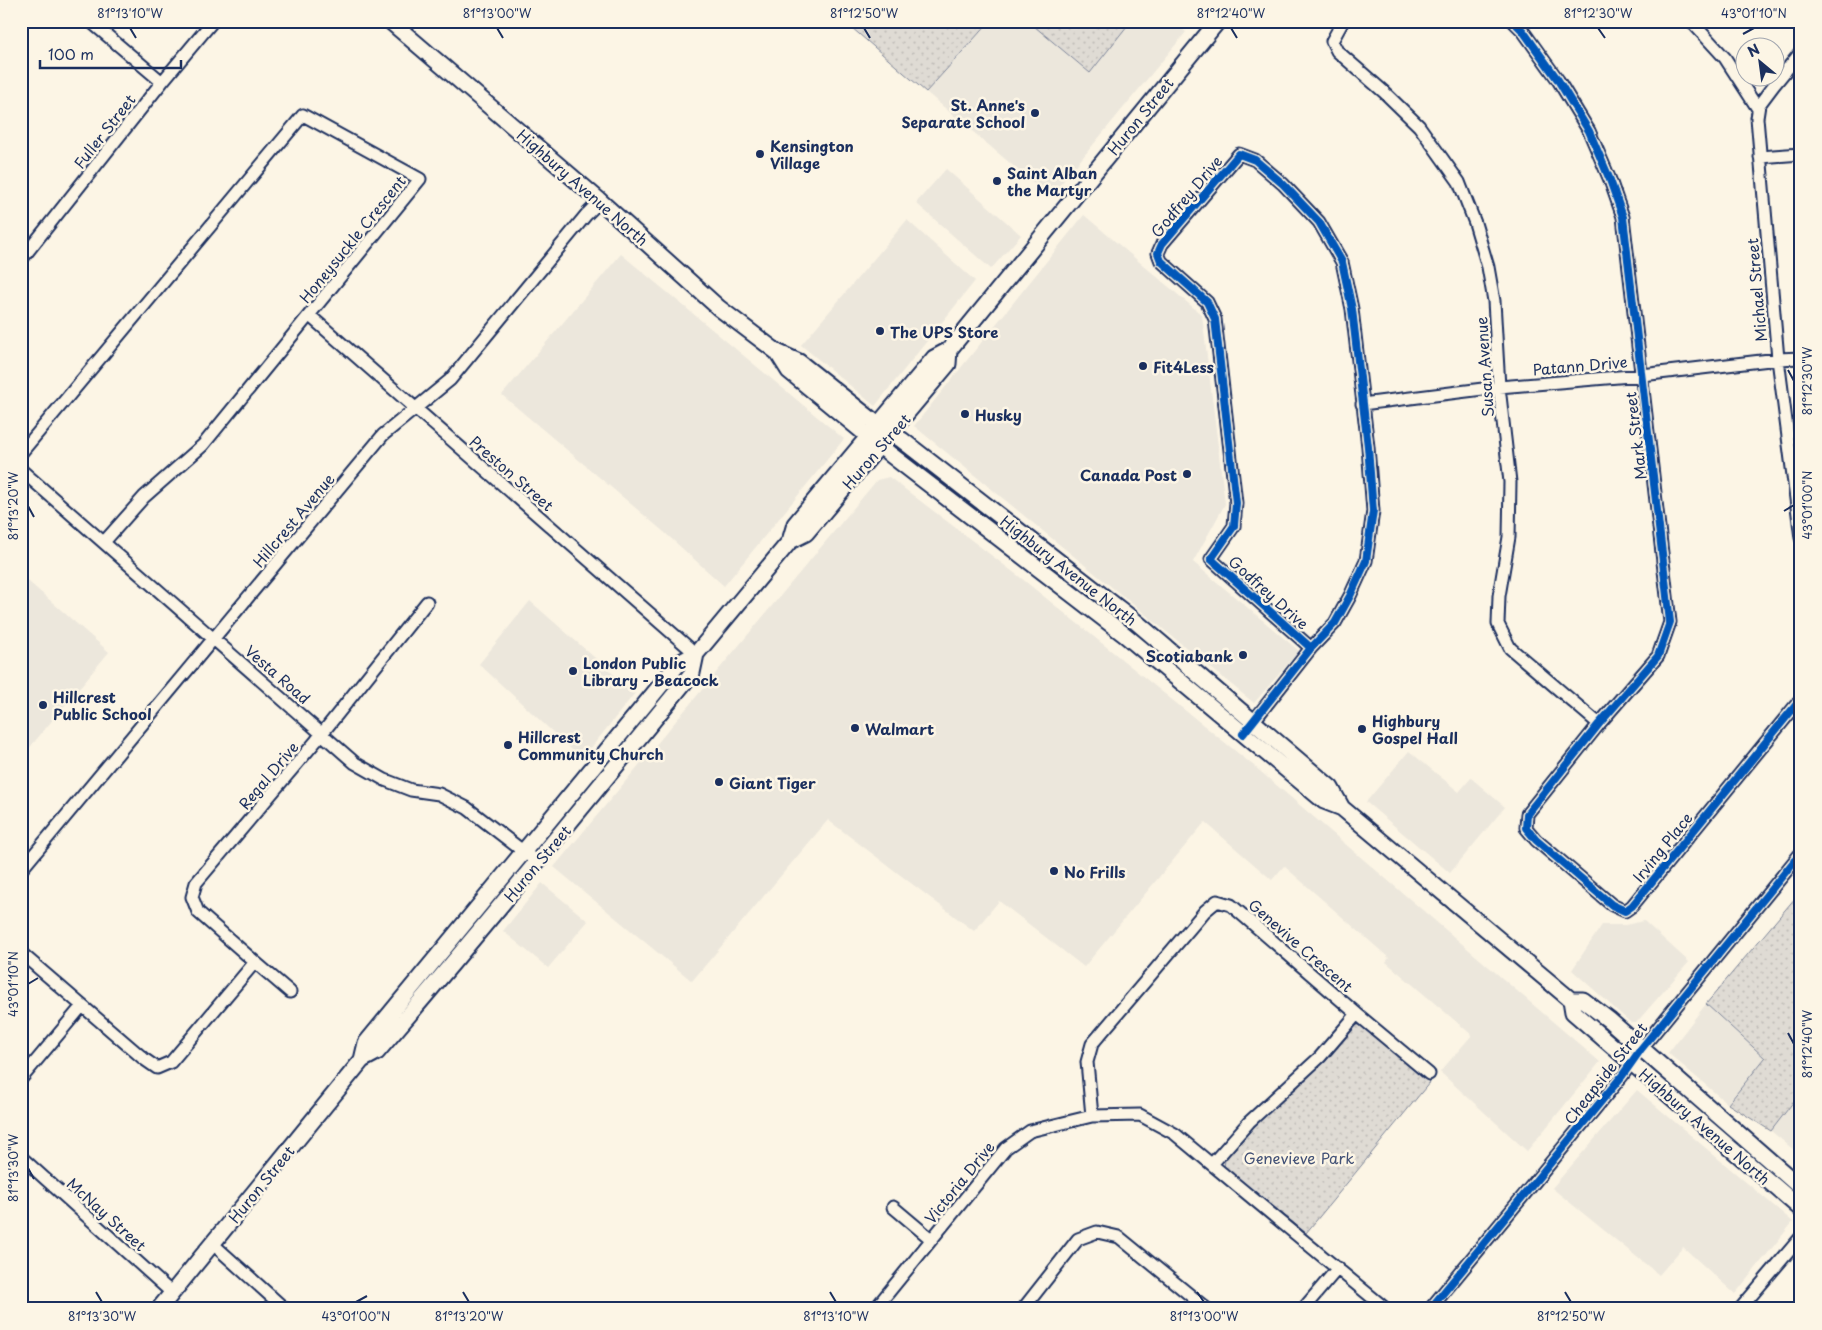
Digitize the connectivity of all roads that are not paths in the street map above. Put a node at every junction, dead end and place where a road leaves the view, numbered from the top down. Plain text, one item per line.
1 (90, 21) edge
2 (213, 21) edge
3 (390, 21) edge
4 (1218, 21) edge
5 (1343, 21) edge
6 (1513, 21) edge
7 (1691, 21) edge
8 (1801, 52) edge
9 (162, 82) junction
10 (1758, 109) junction
11 (1801, 154) edge
12 (1760, 157) junction
13 (600, 200) junction
14 (21, 260) edge
15 (309, 315) junction
16 (949, 350) junction
17 (1801, 358) edge
18 (1778, 359) junction
19 (1642, 374) junction
20 (1499, 387) junction
21 (1362, 404) junction
22 (415, 409) junction
23 (873, 430) junction
24 (891, 433) junction
25 (880, 446) junction
26 (21, 453) edge
27 (21, 470) edge
28 (1801, 538) edge
29 (790, 541) junction
30 (104, 542) junction
31 (427, 602) dead end
32 (214, 638) junction
33 (1311, 648) junction
34 (696, 654) junction
35 (1801, 699) edge
36 (1599, 724) junction
37 (1248, 728) junction
38 (322, 732) junction
39 (1526, 828) joint
40 (524, 852) junction
41 (1801, 853) edge
42 (537, 862) junction
43 (21, 870) edge
44 (21, 953) edge
45 (254, 962) junction
46 (290, 992) dead end
47 (1571, 1000) junction
48 (82, 1006) junction
49 (1358, 1014) junction
50 (1641, 1049) junction
51 (362, 1060) junction
52 (1631, 1062) junction
53 (1429, 1074) dead end
54 (21, 1079) edge
55 (1092, 1116) junction
56 (21, 1157) edge
57 (1212, 1164) junction
58 (1801, 1188) edge
59 (893, 1207) dead end
60 (1801, 1209) edge
61 (1801, 1237) edge
62 (932, 1240) junction
63 (213, 1244) junction
64 (1338, 1268) junction
65 (172, 1293) junction
66 (159, 1309) edge
67 (286, 1309) edge
68 (875, 1309) edge
69 (1022, 1309) edge
70 (1207, 1309) edge
71 (1304, 1309) edge
72 (1386, 1309) edge
73 (1430, 1309) edge
74 (1740, 1309) edge

1 - 9 street
2 - 9 street, Fuller Street
3 - 13 main road, Highbury Avenue North
4 - 16 main road, Huron Street
5 - 20 street, Susan Avenue
6 - 19 street, Mark Street
7 - 10 street
8 - 10 street
9 - 14 street, Fuller Street
10 - 12 street, Michael Street
11 - 12 street
12 - 18 street, Michael Street
13 - 22 street, Hillcrest Avenue
13 - 23 main road, Highbury Avenue North
15 - 22 street, Preston Street
15 - 26 street, Honeysuckle Crescent
15 - 30 street, Honeysuckle Crescent
16 - 23 main road, Huron Street
16 - 24 main road, Huron Street
17 - 18 street, Patann Drive
18 - 19 street, Patann Drive
18 - 28 street, Michael Street
19 - 20 street, Patann Drive
19 - 36 street, Mark Street
20 - 21 street, Patann Drive
20 - 36 street, Susan Avenue
21 - 33 street, Godfrey Drive
21 - 33 street, Godfrey Drive
22 - 32 street, Hillcrest Avenue
22 - 34 street, Preston Street
23 - 24 main road, Highbury Avenue North
23 - 25 main road, Highbury Avenue North
23 - 29 main road, Huron Street
24 - 25 main road, Huron Street
24 - 37 main road, Highbury Avenue North
25 - 29 main road, Huron Street
25 - 37 main road, Highbury Avenue North
27 - 30 street, Vesta Road
29 - 34 main road, Huron Street
30 - 32 street, Vesta Road
31 - 38 street, Regal Drive
32 - 38 street, Vesta Road
32 - 43 street, Hillcrest Avenue
33 - 37 street, Godfrey Drive
34 - 40 main road, Huron Street
34 - 42 main road, Huron Street
35 - 39 street, Irving Place
36 - 39 street, Mark Street
37 - 47 main road, Highbury Avenue North
38 - 40 street, Vesta Road
38 - 45 street, Regal Drive
40 - 42 street, Vesta Road
40 - 51 main road, Huron Street
41 - 50 street, Cheapside Street
42 - 51 main road, Huron Street
44 - 48 street
45 - 46 street, Regal Drive
45 - 48 street
47 - 50 main road, Highbury Avenue North
47 - 52 main road, Highbury Avenue North
48 - 54 street
49 - 53 street
49 - 55 street, Genevive Crescent
49 - 57 street
50 - 52 street, Cheapside Street
50 - 58 main road, Highbury Avenue North
51 - 63 main road, Huron Street
52 - 60 main road, Highbury Avenue North
52 - 73 street, Cheapside Street
55 - 57 street, Victoria Drive
55 - 62 street, Victoria Drive
56 - 65 street, McNay Street
57 - 64 street, Victoria Drive
59 - 62 street
61 - 74 street
62 - 68 street, Victoria Drive
63 - 65 main road, Huron Street
63 - 67 street
64 - 71 street
64 - 72 street, Victoria Drive
65 - 66 main road, Huron Street
69 - 70 street

